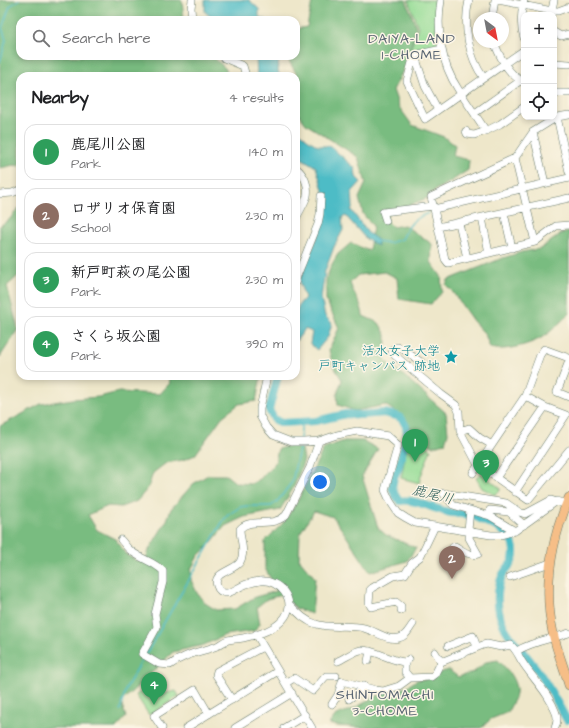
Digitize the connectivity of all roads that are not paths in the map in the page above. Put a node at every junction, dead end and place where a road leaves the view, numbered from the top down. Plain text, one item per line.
1 (192, 0) edge
2 (441, 0) edge
3 (469, 0) edge
4 (495, 0) edge
5 (498, 0) edge
6 (554, 0) edge
7 (523, 3) edge
8 (569, 6) edge
9 (493, 12) edge
10 (549, 12) edge
11 (552, 12) edge
12 (555, 12) edge
13 (191, 16) edge
14 (557, 34) edge
15 (569, 35) edge
16 (497, 48) edge
17 (442, 49) junction
18 (521, 52) edge
19 (414, 55) junction
20 (228, 60) edge
21 (504, 64) junction
22 (557, 64) edge
23 (569, 64) edge
24 (245, 72) edge
25 (484, 78) junction
26 (521, 81) edge
27 (521, 83) edge
28 (557, 93) edge
29 (569, 93) edge
30 (461, 94) junction
31 (521, 109) edge
32 (438, 110) junction
33 (475, 113) junction
34 (569, 115) edge
35 (557, 117) joint
36 (552, 120) edge
37 (466, 130) dead end
38 (486, 131) junction
39 (533, 132) junction
40 (566, 147) edge
41 (515, 158) junction
42 (300, 171) edge
43 (569, 172) edge
44 (569, 178) edge
45 (546, 183) junction
46 (522, 188) junction
47 (16, 192) edge
48 (0, 194) edge
49 (321, 196) dead end
50 (569, 198) edge
51 (433, 207) junction
52 (527, 208) junction
53 (300, 210) edge
54 (504, 213) junction
55 (482, 218) junction
56 (386, 221) dead end
57 (459, 223) junction
58 (569, 224) edge
59 (438, 227) junction
60 (535, 242) junction
61 (512, 248) junction
62 (489, 253) junction
63 (467, 258) junction
64 (300, 269) edge
65 (569, 358) edge
66 (569, 361) edge
67 (428, 367) dead end
68 (266, 380) edge
69 (525, 396) junction
70 (569, 397) edge
71 (545, 407) junction
72 (460, 431) junction
73 (319, 441) junction
74 (492, 445) junction
75 (569, 450) edge
76 (478, 466) junction
77 (473, 472) dead end
78 (496, 478) junction
79 (515, 492) junction
80 (557, 501) junction
81 (569, 501) edge
82 (470, 510) junction
83 (490, 510) dead end
84 (524, 525) junction
85 (435, 526) junction
86 (469, 530) junction
87 (515, 531) junction
88 (121, 540) dead end
89 (448, 556) dead end
90 (550, 563) junction
91 (510, 577) dead end
92 (289, 604) junction
93 (401, 610) dead end
94 (413, 624) dead end
95 (569, 633) edge
96 (256, 634) junction
97 (555, 638) junction
98 (448, 646) dead end
99 (263, 647) junction
100 (477, 647) junction
101 (370, 651) junction
102 (517, 651) junction
103 (435, 652) dead end
104 (338, 661) dead end
105 (368, 661) dead end
106 (443, 661) junction
107 (278, 671) junction
108 (336, 676) dead end
109 (410, 678) junction
110 (286, 683) junction
111 (364, 686) junction
112 (569, 686) edge
113 (292, 693) junction
114 (348, 699) dead end
115 (232, 700) junction
116 (332, 704) dead end
117 (210, 714) junction
118 (305, 715) junction
119 (162, 728) edge
120 (186, 728) edge
121 (235, 728) edge
122 (284, 728) edge
123 (312, 728) edge
124 (555, 728) edge

1 - 13 street
2 - 17 street
3 - 25 street
4 - 9 street
5 - 7 street
6 - 11 street
7 - 10 street
8 - 12 street
14 - 15 street
16 - 21 street
17 - 19 street
17 - 30 street
18 - 21 street
19 - 32 street
19 - 32 street
20 - 24 street
21 - 25 street
21 - 26 street
22 - 23 street
25 - 30 street
27 - 33 street
28 - 29 street
30 - 32 street
30 - 33 street
31 - 38 street
33 - 38 street
34 - 35 street
35 - 40 street
36 - 39 street
37 - 38 street
39 - 41 street
39 - 45 street
40 - 43 street
41 - 46 street
41 - 51 street
42 - 53 street
44 - 45 street
45 - 46 street
46 - 51 street
46 - 52 street
47 - 48 street
49 - 64 street
50 - 52 street
51 - 56 street
51 - 59 street
52 - 54 street
52 - 60 street
54 - 55 street
54 - 61 street
55 - 57 street
55 - 62 street
57 - 59 street
57 - 63 street
58 - 60 street
59 - 63 street
60 - 61 street
61 - 62 street
62 - 63 street
65 - 69 street
66 - 70 street
67 - 72 street
68 - 73 street
69 - 71 street
69 - 74 street
71 - 78 street
71 - 79 street
72 - 74 street
72 - 76 street
73 - 85 street
73 - 92 street
74 - 76 street
75 - 79 street
76 - 77 street
76 - 78 street
78 - 79 street
80 - 81 street
80 - 82 street
80 - 84 street
81 - 90 main road
82 - 86 street
82 - 87 street
83 - 84 street
84 - 87 street
85 - 86 street
85 - 93 street
86 - 87 street
86 - 89 street
88 - 96 street
90 - 91 street
90 - 97 main road
92 - 94 street
92 - 96 street
95 - 97 street
96 - 99 street
97 - 102 street
97 - 112 main road
98 - 100 street
99 - 107 street
99 - 115 street
100 - 102 street
100 - 106 street
101 - 104 street
101 - 105 street
101 - 109 street
102 - 124 street
103 - 106 street
106 - 109 street
107 - 110 street
107 - 115 street
108 - 110 street
109 - 111 street
110 - 113 street
111 - 114 street
111 - 116 street
113 - 118 street
113 - 121 street
115 - 117 street
117 - 119 street
117 - 120 street
118 - 122 street
118 - 123 street

